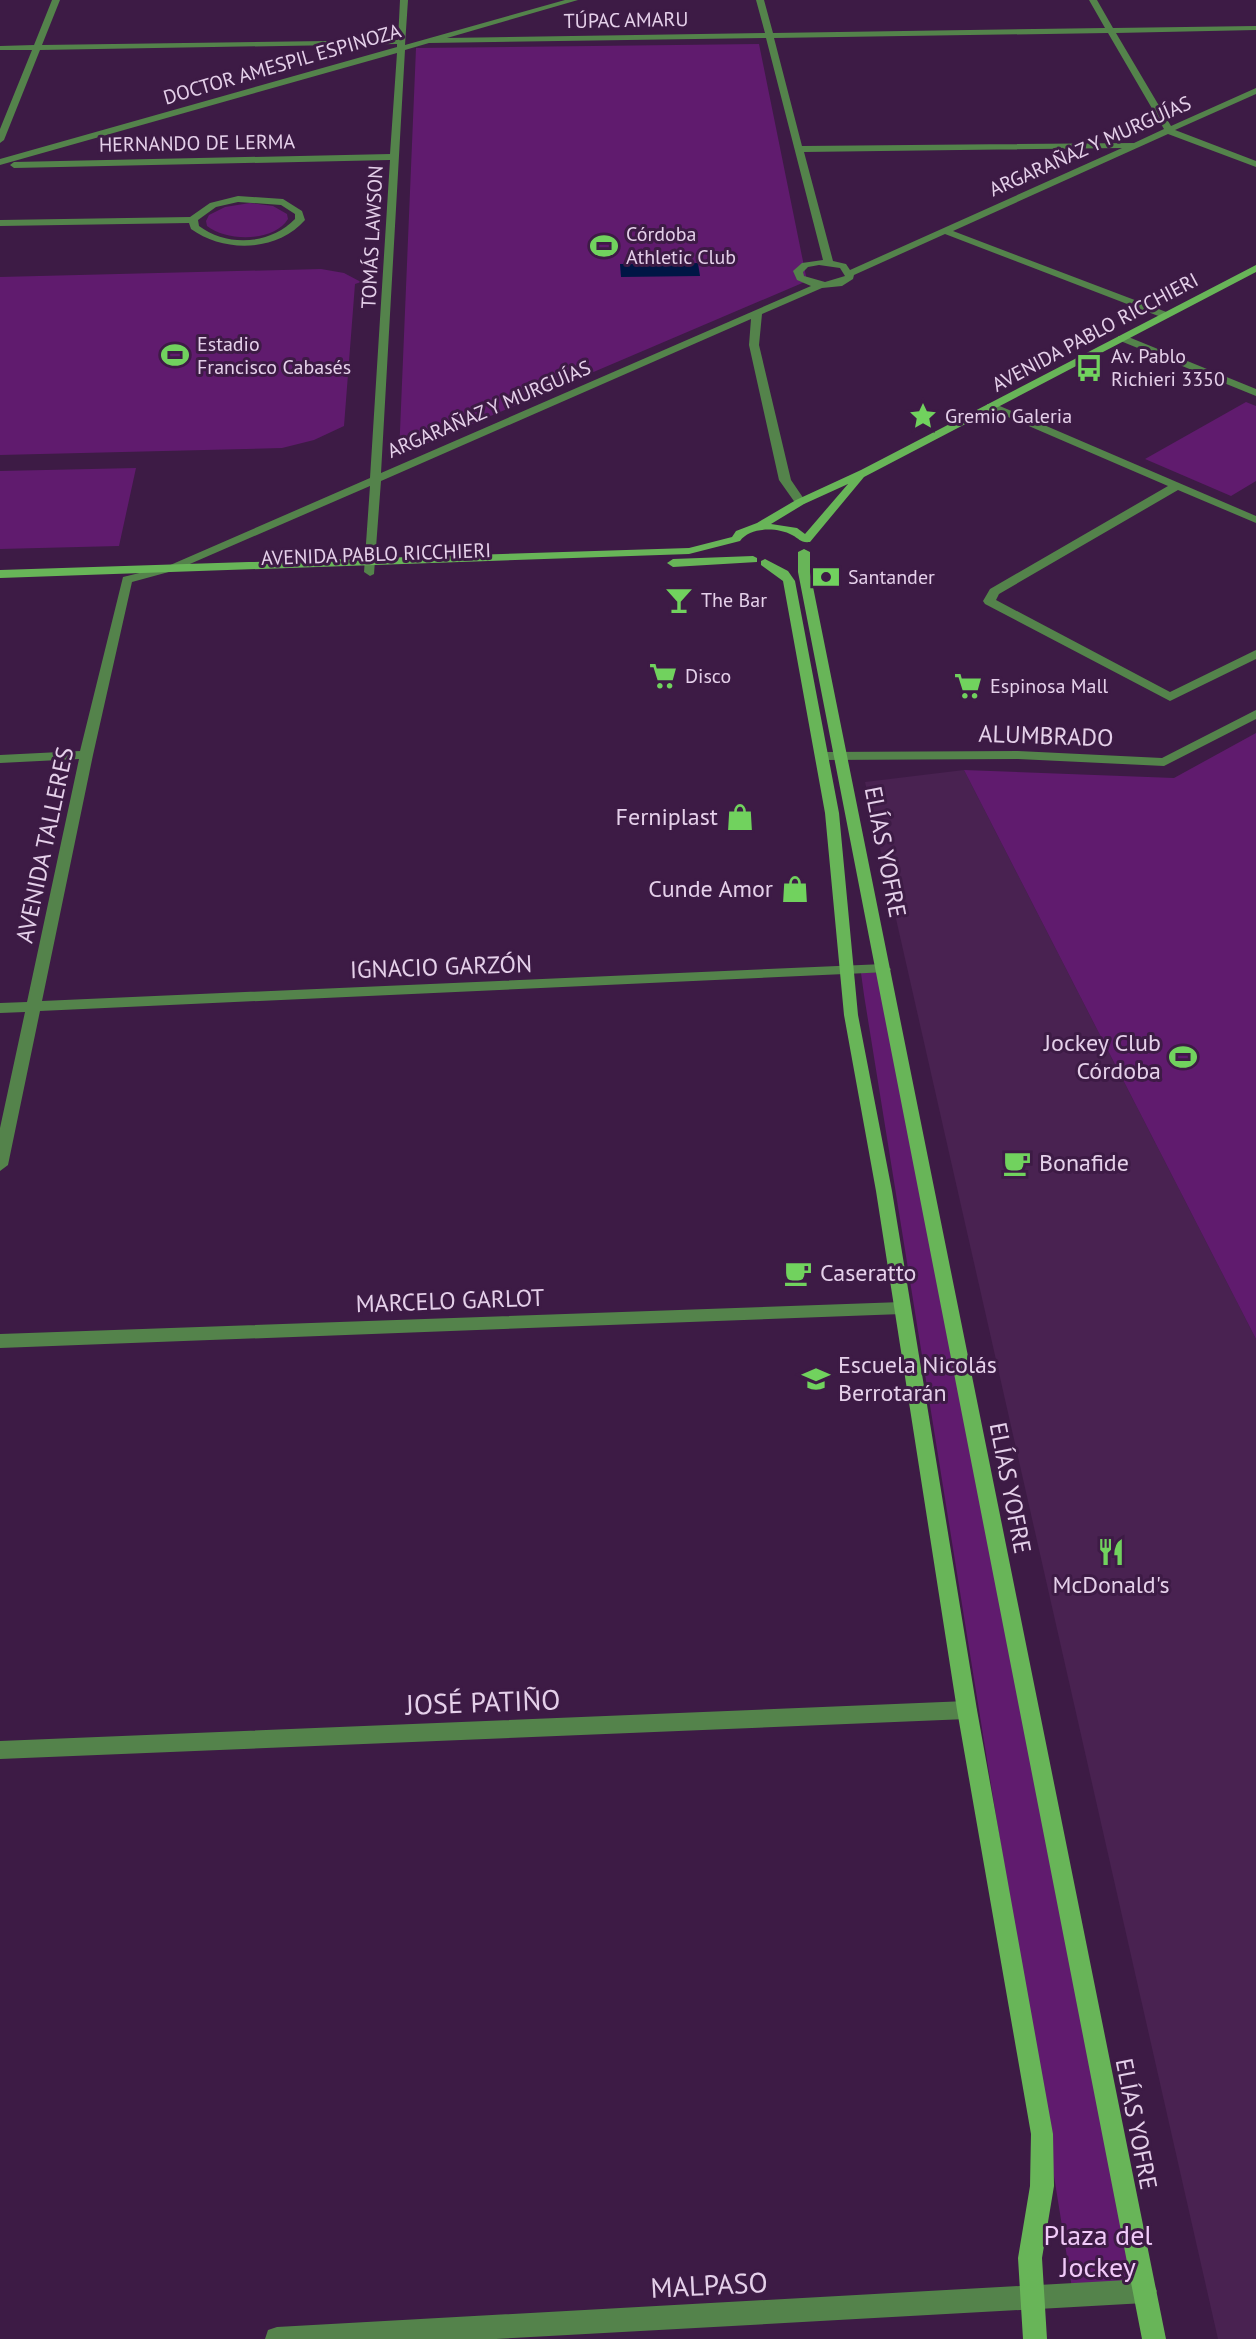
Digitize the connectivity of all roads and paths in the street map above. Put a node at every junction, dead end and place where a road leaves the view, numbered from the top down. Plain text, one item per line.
1 (56, 0) edge
2 (404, 0) edge
3 (574, 0) edge
4 (760, 0) edge
5 (1093, 0) edge
6 (1256, 28) edge
7 (1111, 30) junction
8 (769, 35) junction
9 (428, 41) junction
10 (400, 46) junction
11 (38, 47) junction
12 (0, 48) edge
13 (1256, 91) edge
14 (1169, 131) junction
15 (0, 140) edge
16 (1138, 145) junction
17 (798, 149) junction
18 (395, 157) junction
19 (0, 164) edge
20 (1256, 164) edge
21 (193, 220) junction
22 (0, 223) edge
23 (946, 231) junction
24 (828, 262) junction
25 (1256, 268) edge
26 (851, 273) junction
27 (821, 285) junction
28 (757, 313) junction
29 (1165, 315) junction
30 (723, 328) junction
31 (736, 333) dead end
32 (1122, 338) junction
33 (1256, 393) edge
34 (991, 406) junction
35 (865, 472) junction
36 (376, 477) junction
37 (1177, 486) junction
38 (800, 502) junction
39 (1256, 520) edge
40 (759, 526) junction
41 (736, 539) junction
42 (805, 546) junction
43 (759, 561) junction
44 (370, 567) junction
45 (172, 568) junction
46 (0, 574) edge
47 (127, 580) junction
48 (0, 584) edge
49 (1256, 654) edge
50 (1256, 714) edge
51 (86, 755) junction
52 (832, 756) junction
53 (0, 759) edge
54 (884, 969) junction
55 (846, 972) junction
56 (34, 1007) junction
57 (0, 1008) edge
58 (0, 1165) edge
59 (902, 1308) junction
60 (0, 1341) edge
61 (967, 1710) junction
62 (0, 1750) edge
63 (1145, 2291) junction
64 (1030, 2297) junction
65 (277, 2339) edge
66 (1035, 2339) edge
67 (1154, 2339) edge

1 - 11 street
2 - 10 street, TOMÁS LAWSON
3 - 9 street, DOCTOR AMESPIL ESPINOZA
4 - 8 street
5 - 7 street
6 - 7 street, TÚPAC AMARU
7 - 8 street, TÚPAC AMARU
7 - 14 street
8 - 9 street, TÚPAC AMARU
8 - 17 street
9 - 10 street, DOCTOR AMESPIL ESPINOZA
10 - 11 street
10 - 18 street, TOMÁS LAWSON
10 - 19 street, DOCTOR AMESPIL ESPINOZA
11 - 12 street
11 - 15 street
13 - 14 street, ARGARAÑAZ Y MURGUÍAS
14 - 16 street, ARGARAÑAZ Y MURGUÍAS
14 - 20 street
16 - 17 street
16 - 23 street, ARGARAÑAZ Y MURGUÍAS
17 - 24 street
18 - 19 street, HERNANDO DE LERMA
18 - 36 street, TOMÁS LAWSON
21 - 21 street
21 - 22 street
23 - 26 street, ARGARAÑAZ Y MURGUÍAS
23 - 29 street
24 - 26 street
24 - 27 street
25 - 29 main road, AVENIDA PABLO RICCHIERI
26 - 27 street, ARGARAÑAZ Y MURGUÍAS
27 - 28 street, ARGARAÑAZ Y MURGUÍAS
28 - 30 street, ARGARAÑAZ Y MURGUÍAS
28 - 38 street
29 - 32 main road, AVENIDA PABLO RICCHIERI
30 - 31 street
30 - 36 street, ARGARAÑAZ Y MURGUÍAS
32 - 33 street
32 - 34 main road, AVENIDA PABLO RICCHIERI
34 - 35 main road, AVENIDA PABLO RICCHIERI
34 - 37 street
35 - 38 main road, AVENIDA PABLO RICCHIERI
35 - 42 main road, AVENIDA PABLO RICCHIERI
36 - 44 street, TOMÁS LAWSON
36 - 45 street, ARGARAÑAZ Y MURGUÍAS
37 - 39 street
37 - 49 street
38 - 40 main road, AVENIDA PABLO RICCHIERI
40 - 41 main road, AVENIDA PABLO RICCHIERI
40 - 42 main road
41 - 43 main road, ELÍAS YOFRE
41 - 44 main road, AVENIDA PABLO RICCHIERI
42 - 43 main road, AVENIDA PABLO RICCHIERI
42 - 52 main road, ELÍAS YOFRE
43 - 44 main road, AVENIDA PABLO RICCHIERI
43 - 52 main road, ELÍAS YOFRE
44 - 45 main road, AVENIDA PABLO RICCHIERI
44 - 47 main road, AVENIDA PABLO RICCHIERI
45 - 46 main road, AVENIDA PABLO RICCHIERI
45 - 47 street
47 - 48 main road, AVENIDA PABLO RICCHIERI
47 - 51 street, AVENIDA TALLERES
50 - 52 street, ALUMBRADO
51 - 53 street
51 - 56 street, AVENIDA TALLERES
52 - 54 main road, ELÍAS YOFRE
52 - 55 main road, ELÍAS YOFRE
54 - 55 street, IGNACIO GARZÓN
54 - 63 main road, ELÍAS YOFRE
55 - 56 street, IGNACIO GARZÓN
55 - 59 main road, ELÍAS YOFRE
56 - 57 street, IGNACIO GARZÓN
56 - 58 street, AVENIDA TALLERES
59 - 60 street, MARCELO GARLOT
59 - 61 main road, ELÍAS YOFRE
61 - 62 street, JOSÉ PATIÑO
61 - 64 main road, ELÍAS YOFRE
63 - 64 street, MALPASO
63 - 67 main road, ELÍAS YOFRE
64 - 65 street, MALPASO
64 - 66 main road, ELÍAS YOFRE

